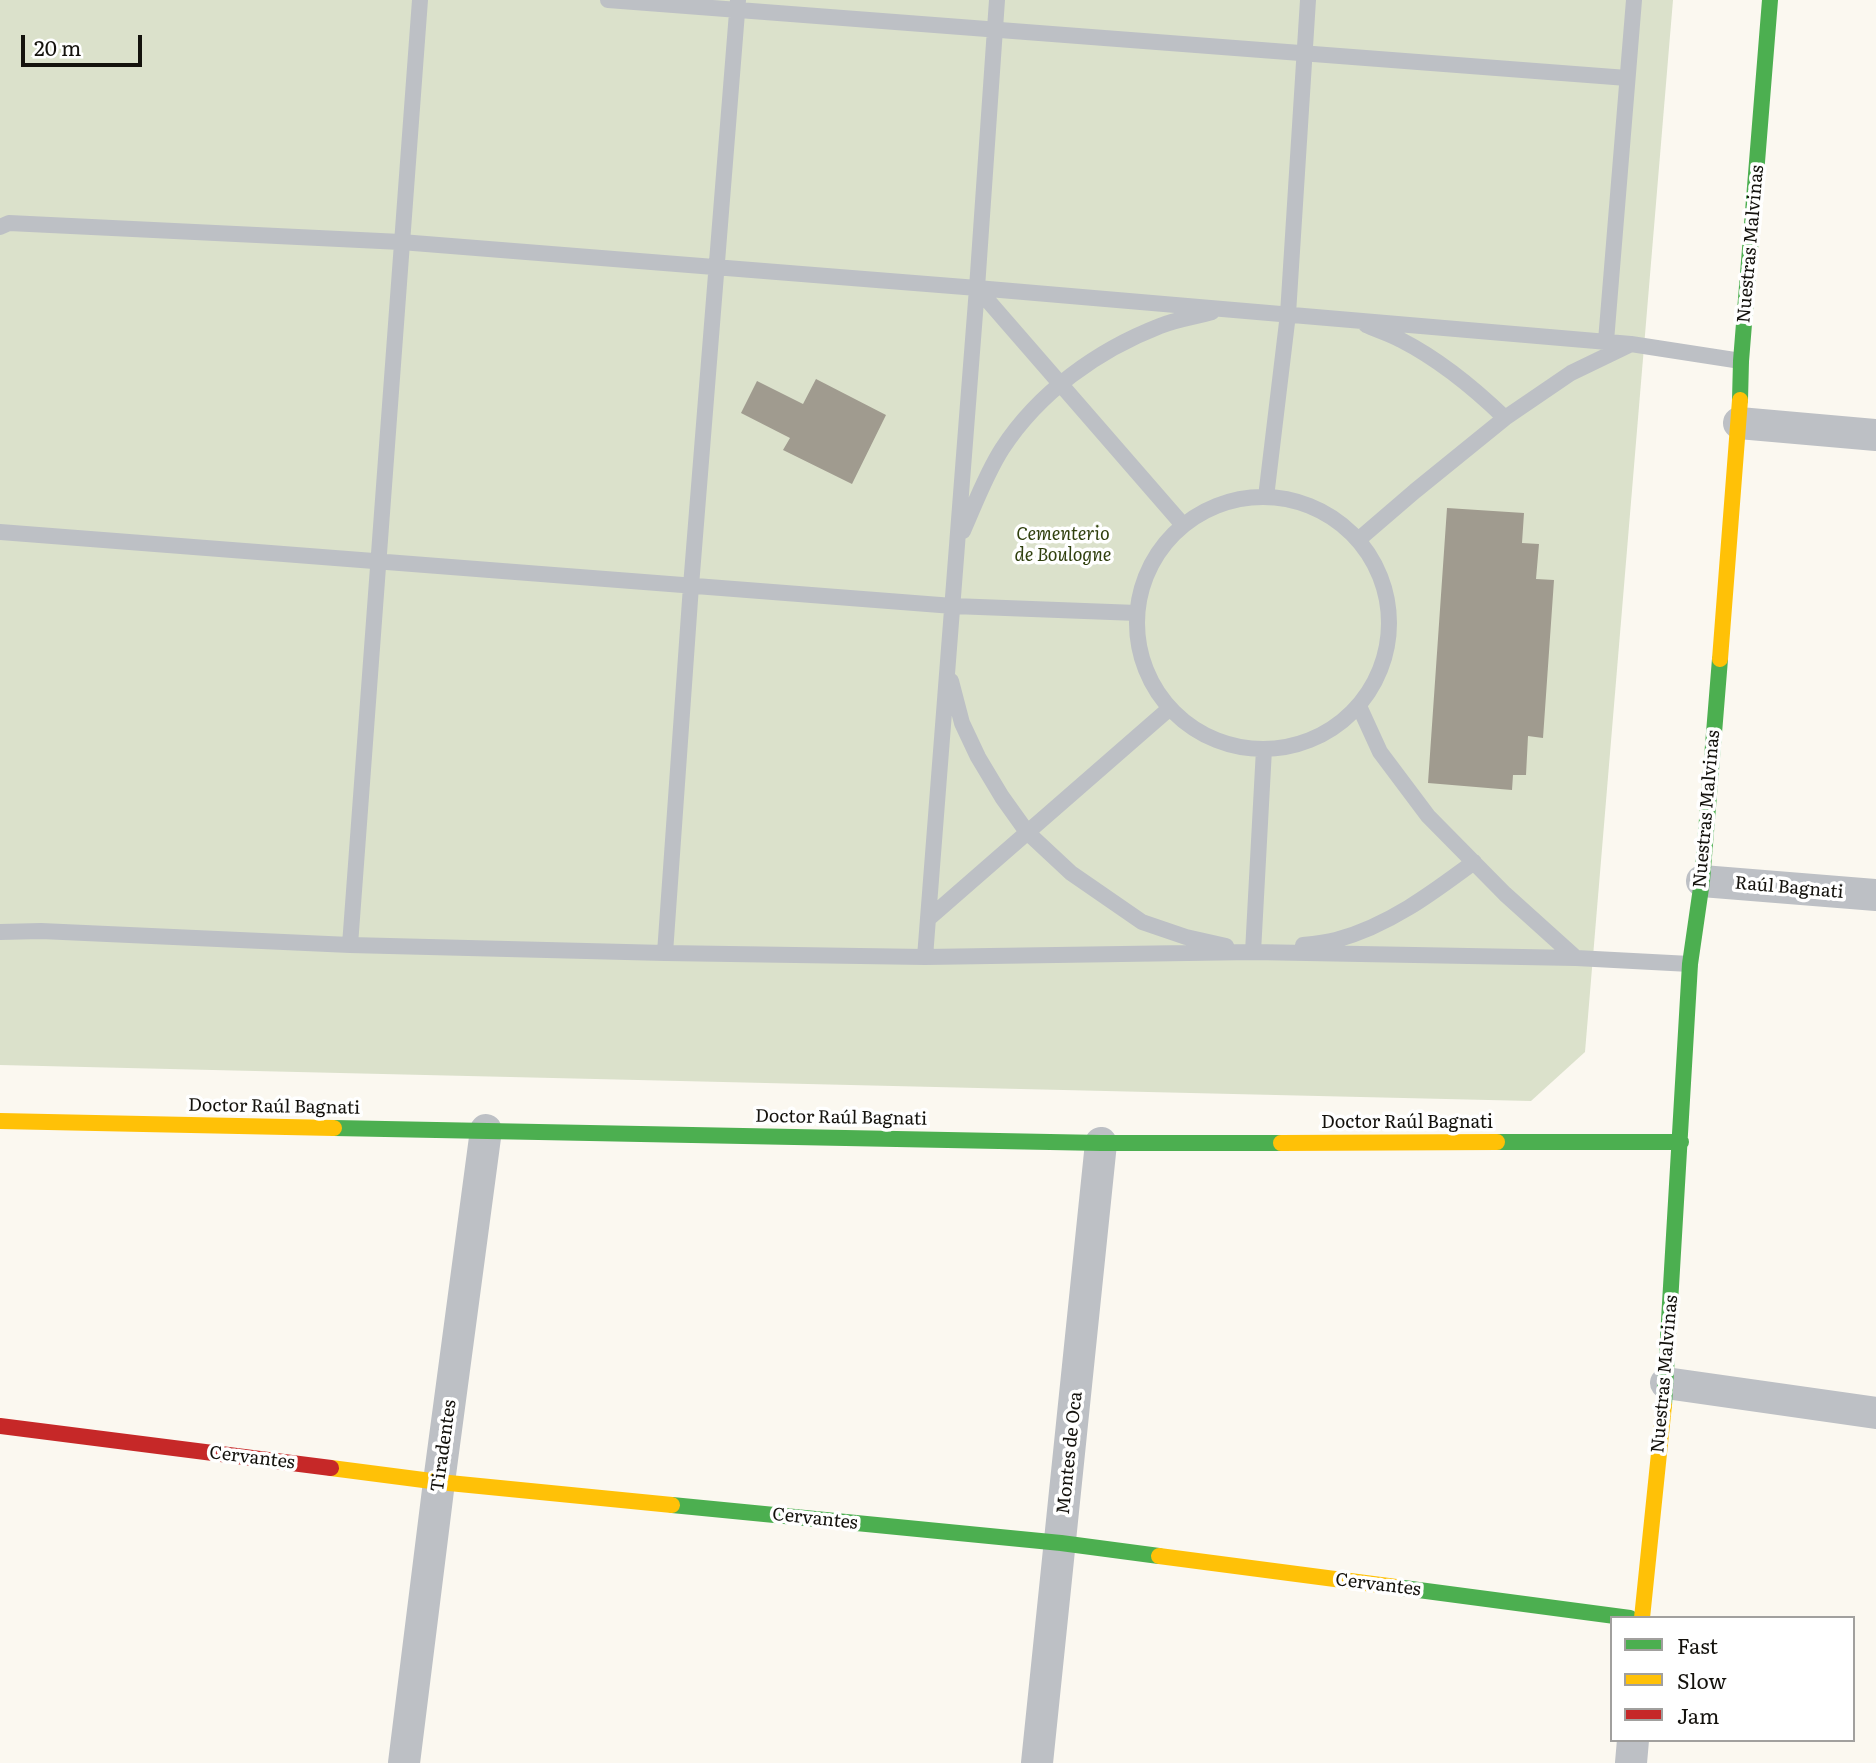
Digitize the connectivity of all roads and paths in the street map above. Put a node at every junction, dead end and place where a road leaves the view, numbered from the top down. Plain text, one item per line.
1 (420, 0) edge
2 (608, 0) edge
3 (997, 0) edge
4 (1308, 0) edge
5 (1634, 0) edge
6 (1770, 0) edge
7 (737, 5) edge
8 (995, 29) junction
9 (1305, 53) junction
10 (1627, 78) junction
11 (0, 227) edge
12 (401, 242) junction
13 (717, 267) junction
14 (977, 288) junction
15 (1225, 309) junction
16 (1288, 314) junction
17 (1351, 319) junction
18 (1606, 341) junction
19 (1631, 344) junction
20 (1741, 361) junction
21 (1061, 384) junction
22 (1505, 418) junction
23 (1739, 423) junction
24 (1876, 435) edge
25 (1266, 497) junction
26 (1183, 525) junction
27 (0, 532) edge
28 (1358, 540) junction
29 (958, 544) junction
30 (378, 561) junction
31 (691, 586) junction
32 (953, 606) junction
33 (1137, 613) junction
34 (948, 668) junction
35 (1359, 706) junction
36 (1170, 708) junction
37 (1264, 750) junction
38 (1027, 832) junction
39 (1474, 862) junction
40 (1702, 881) junction
41 (1876, 895) edge
42 (928, 919) junction
43 (0, 932) edge
44 (350, 945) junction
45 (1253, 952) junction
46 (664, 953) junction
47 (925, 957) junction
48 (1576, 958) junction
49 (1690, 964) junction
50 (0, 1121) edge
51 (486, 1130) junction
52 (1681, 1142) junction
53 (1101, 1143) junction
54 (1666, 1383) junction
55 (1876, 1413) edge
56 (0, 1426) edge
57 (439, 1482) junction
58 (1061, 1543) junction
59 (1615, 1616) edge
60 (1642, 1616) edge
61 (1633, 1742) edge
62 (404, 1763) edge
63 (1037, 1763) edge
64 (1631, 1763) edge

1 - 12 lane
2 - 7 lane
3 - 8 lane
4 - 9 lane
5 - 10 lane
6 - 20 street, Nuestras Malvinas
7 - 8 lane
7 - 13 lane
8 - 9 lane
8 - 14 lane
9 - 10 lane
9 - 16 lane
10 - 18 lane
11 - 12 lane
12 - 13 lane
12 - 30 lane
13 - 14 lane
13 - 31 lane
14 - 15 lane
14 - 21 lane
14 - 29 lane
15 - 16 lane
15 - 21 lane
16 - 17 lane
16 - 25 lane
17 - 18 lane
17 - 22 lane
18 - 19 lane
19 - 20 lane
19 - 22 lane
20 - 23 street, Nuestras Malvinas
21 - 26 lane
21 - 29 lane
22 - 28 lane
23 - 24 street
23 - 40 street, Nuestras Malvinas
25 - 26 lane
25 - 28 lane
26 - 33 lane
27 - 30 lane
28 - 35 lane
29 - 32 lane
30 - 31 lane
30 - 44 lane
31 - 32 lane
31 - 46 lane
32 - 33 lane
32 - 34 lane
33 - 36 lane
34 - 38 lane
34 - 42 lane
35 - 37 lane
35 - 39 lane
36 - 37 lane
36 - 38 lane
37 - 45 lane
38 - 42 lane
38 - 45 lane
39 - 45 lane
39 - 48 lane
40 - 41 street, Raúl Bagnati
40 - 49 street, Nuestras Malvinas
42 - 47 lane
43 - 44 lane
44 - 46 lane
45 - 47 lane
45 - 48 lane
46 - 47 lane
48 - 49 lane
49 - 52 street, Nuestras Malvinas
50 - 51 street, Doctor Raúl Bagnati
51 - 53 street, Doctor Raúl Bagnati
51 - 57 street, Tiradentes
52 - 53 street, Doctor Raúl Bagnati
52 - 54 street, Nuestras Malvinas
53 - 58 street, Montes de Oca
54 - 55 street
54 - 60 street, Nuestras Malvinas
56 - 57 street, Cervantes
57 - 58 street, Cervantes
57 - 62 street, Tiradentes
58 - 59 street, Cervantes
58 - 63 street, Montes de Oca
61 - 64 street

